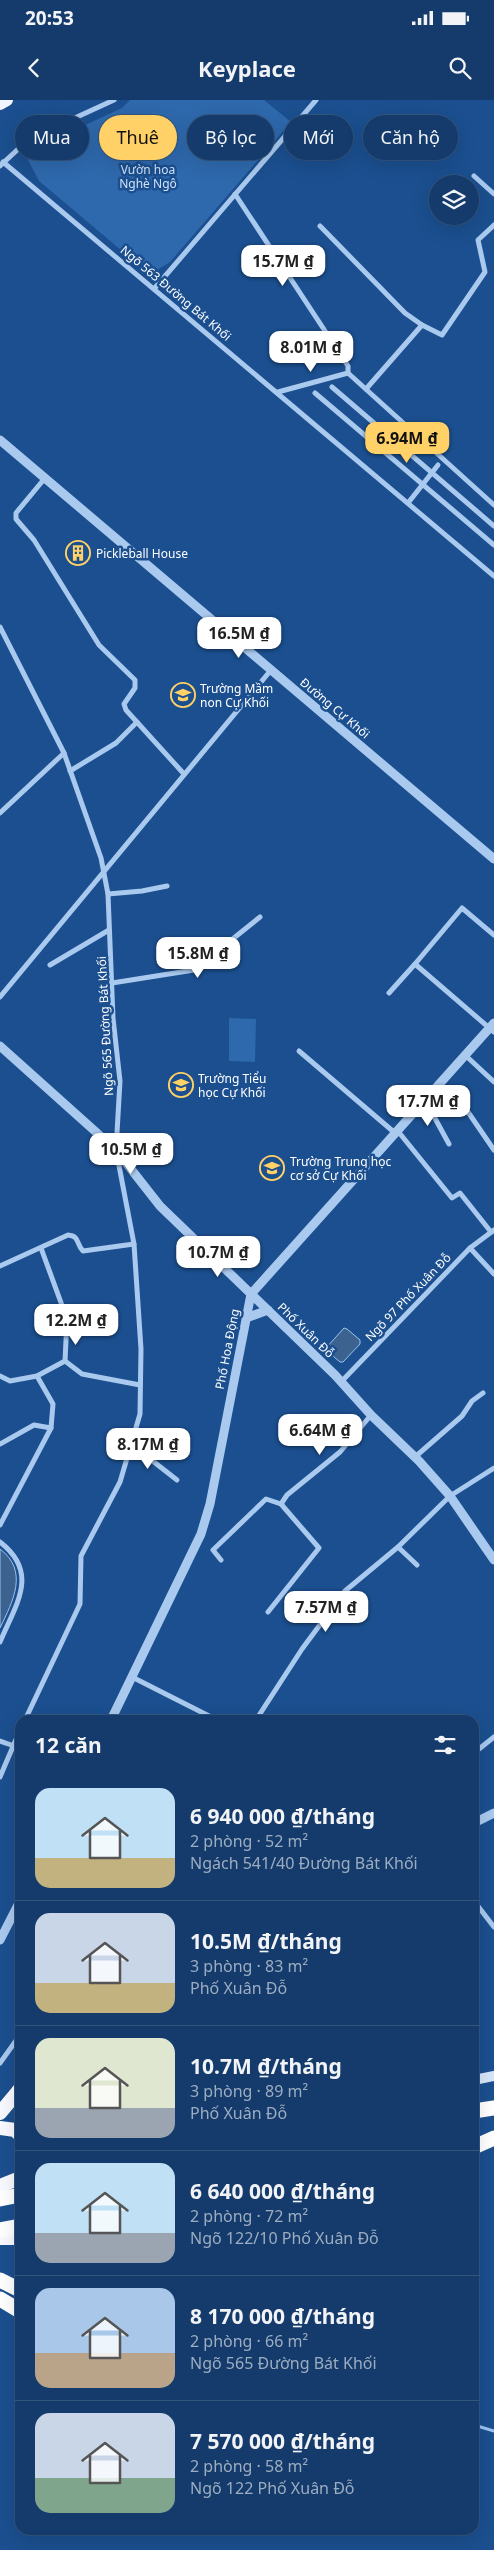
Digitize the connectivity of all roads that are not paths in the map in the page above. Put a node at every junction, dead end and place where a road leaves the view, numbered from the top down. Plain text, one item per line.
1 (7, 100) edge
2 (114, 100) edge
3 (316, 100) edge
4 (0, 104) edge
5 (2, 164) edge
6 (479, 180) edge
7 (235, 194) junction
8 (494, 194) edge
9 (320, 226) dead end
10 (494, 226) edge
11 (154, 289) junction
12 (422, 325) junction
13 (348, 373) junction
14 (332, 387) dead end
15 (366, 389) junction
16 (278, 392) junction
17 (314, 393) dead end
18 (0, 440) edge
19 (438, 465) dead end
20 (432, 473) junction
21 (45, 478) junction
22 (423, 484) junction
23 (408, 503) junction
24 (494, 505) edge
25 (494, 526) edge
26 (494, 545) edge
27 (494, 576) edge
28 (0, 627) edge
29 (271, 670) junction
30 (137, 722) junction
31 (64, 753) junction
32 (70, 771) junction
33 (184, 774) junction
34 (0, 813) edge
35 (494, 859) edge
36 (104, 872) junction
37 (167, 886) dead end
38 (108, 894) junction
39 (260, 917) dead end
40 (109, 930) junction
41 (494, 935) edge
42 (415, 964) junction
43 (50, 965) dead end
44 (112, 982) junction
45 (389, 993) dead end
46 (0, 997) edge
47 (492, 1027) edge
48 (1, 1049) edge
49 (299, 1051) dead end
50 (465, 1055) junction
51 (494, 1082) edge
52 (425, 1100) junction
53 (468, 1112) dead end
54 (396, 1132) junction
55 (449, 1144) dead end
56 (116, 1150) junction
57 (494, 1150) edge
58 (492, 1231) edge
59 (134, 1244) junction
60 (41, 1248) junction
61 (470, 1248) junction
62 (0, 1266) edge
63 (494, 1274) edge
64 (251, 1294) junction
65 (268, 1310) junction
66 (246, 1318) junction
67 (65, 1361) junction
68 (0, 1376) edge
69 (37, 1376) junction
70 (341, 1382) junction
71 (140, 1385) junction
72 (483, 1393) dead end
73 (370, 1415) junction
74 (51, 1428) junction
75 (0, 1444) edge
76 (131, 1444) junction
77 (415, 1457) junction
78 (494, 1468) edge
79 (177, 1480) dead end
80 (450, 1496) junction
81 (281, 1504) junction
82 (0, 1525) edge
83 (0, 1542) edge
84 (398, 1547) junction
85 (221, 1560) dead end
86 (494, 1560) edge
87 (416, 1565) dead end
88 (268, 1612) dead end
89 (0, 1642) edge
90 (132, 1677) junction
91 (27, 1715) edge
92 (113, 1715) edge
93 (208, 1715) edge
94 (259, 1715) edge
95 (494, 1737) edge
96 (0, 1741) edge
97 (15, 1741) edge
98 (13, 1745) junction
99 (479, 1749) edge
100 (0, 1777) edge
101 (494, 1813) edge
102 (479, 1820) edge
103 (479, 1907) edge
104 (15, 1911) edge
105 (494, 1927) edge
106 (0, 1940) edge
107 (15, 2042) edge
108 (0, 2063) edge
109 (494, 2076) edge
110 (479, 2079) edge
111 (15, 2096) edge
112 (494, 2108) edge
113 (479, 2110) edge
114 (0, 2113) edge
115 (0, 2128) edge
116 (15, 2130) edge
117 (494, 2137) edge
118 (479, 2139) edge
119 (479, 2144) edge
120 (15, 2180) edge
121 (0, 2187) edge
122 (15, 2187) edge
123 (15, 2196) edge
124 (0, 2199) edge
125 (15, 2227) edge
126 (0, 2230) edge
127 (15, 2235) edge
128 (0, 2237) edge
129 (15, 2238) edge
130 (0, 2280) edge
131 (15, 2287) edge
132 (0, 2298) edge
133 (15, 2307) edge

1 - 4 main road
2 - 5 street
3 - 7 street
5 - 11 street, Ngõ 563 Đường Bát Khối
6 - 8 street
7 - 11 street
7 - 13 street
9 - 12 street
10 - 12 street
11 - 16 street, Ngõ 563 Đường Bát Khối
12 - 15 street
13 - 15 street
13 - 16 street
14 - 20 street
15 - 24 street
16 - 23 street, Ngõ 563 Đường Bát Khối
17 - 22 street
18 - 21 street, Đường Cự Khối
19 - 20 street
20 - 22 street
20 - 25 street
21 - 29 street, Đường Cự Khối
21 - 30 street
22 - 23 street
22 - 26 street
23 - 27 street, Ngõ 563 Đường Bát Khối
28 - 31 street, Ngõ 565 Đường Bát Khối
29 - 33 street
29 - 35 street, Đường Cự Khối
30 - 32 street
30 - 33 street
31 - 32 street, Ngõ 565 Đường Bát Khối
31 - 34 street
32 - 36 street, Ngõ 565 Đường Bát Khối
33 - 36 street
36 - 38 street, Ngõ 565 Đường Bát Khối
36 - 46 street
37 - 38 street
38 - 40 street, Ngõ 565 Đường Bát Khối
39 - 44 street
40 - 43 street
40 - 44 street, Ngõ 565 Đường Bát Khối
41 - 42 street
42 - 45 street
42 - 47 street
44 - 56 street, Ngõ 565 Đường Bát Khối
47 - 50 street, Phố Hoa Động
48 - 56 street, Phố Xuân Đỗ
49 - 54 street
50 - 51 street
50 - 52 street, Phố Hoa Động
52 - 54 street, Phố Hoa Động
52 - 55 street
53 - 57 street
54 - 58 street
54 - 64 street, Phố Hoa Động
56 - 59 street, Ngõ 565 Đường Bát Khối
56 - 64 street, Phố Xuân Đỗ
58 - 61 street, Ngõ 97 Phố Xuân Đỗ
59 - 60 street
59 - 71 street, Ngõ 565 Đường Bát Khối
60 - 62 street
60 - 67 street
61 - 63 street
61 - 70 street, Ngõ 97 Phố Xuân Đỗ
64 - 65 street, Phố Xuân Đỗ
64 - 66 street, Phố Hoa Động
65 - 66 street
65 - 70 street, Phố Xuân Đỗ
66 - 90 street, Phố Hoa Động
67 - 69 street
67 - 71 street
68 - 69 street
69 - 74 street
70 - 73 street, Phố Xuân Đỗ
71 - 76 street, Ngõ 565 Đường Bát Khối
72 - 77 street
73 - 77 street, Phố Xuân Đỗ
73 - 81 street
74 - 75 street
74 - 82 street
76 - 79 street
76 - 91 street, Ngõ 565 Đường Bát Khối
77 - 80 street, Phố Xuân Đỗ
78 - 80 street
80 - 84 street
80 - 86 street, Phố Xuân Đỗ
81 - 85 street
81 - 88 street
83 - 89 street
84 - 87 street
84 - 94 street
90 - 92 street, Phố Hoa Động
90 - 93 street
95 - 99 street
96 - 98 street
97 - 98 street
98 - 100 street
101 - 102 street
103 - 105 street
104 - 106 street
107 - 108 street
109 - 110 main road
111 - 114 highway
112 - 113 highway
115 - 116 highway
117 - 118 highway
117 - 119 highway
120 - 121 highway
121 - 122 main road
123 - 124 highway
125 - 126 highway
127 - 128 highway
128 - 129 highway
130 - 131 highway
132 - 133 highway

